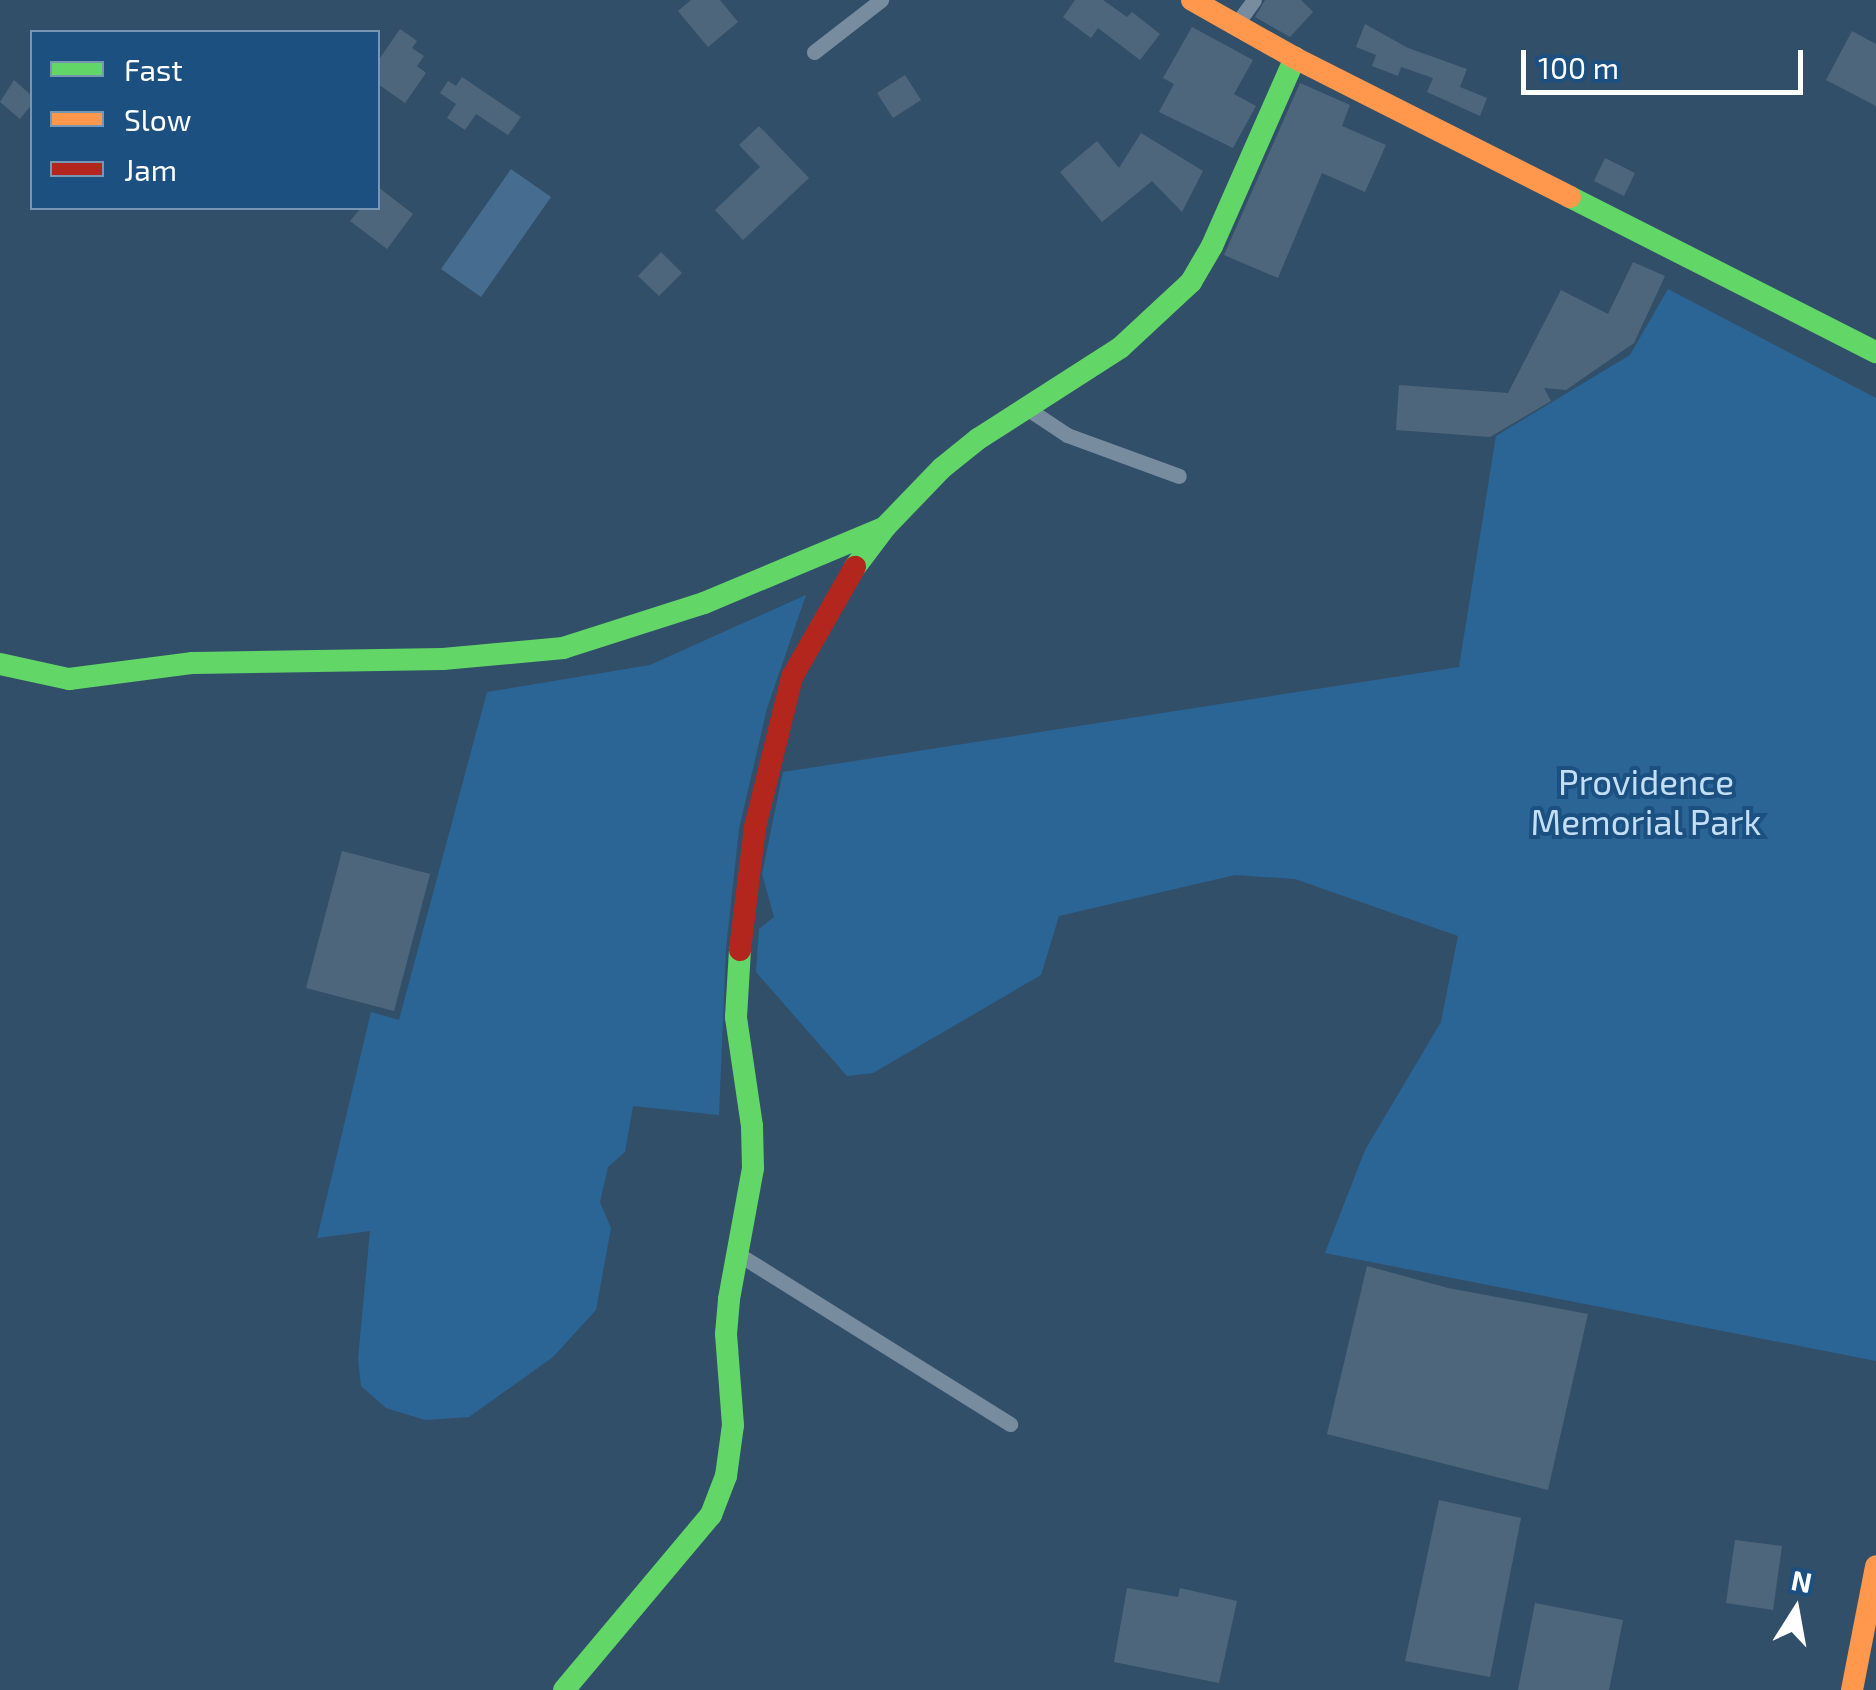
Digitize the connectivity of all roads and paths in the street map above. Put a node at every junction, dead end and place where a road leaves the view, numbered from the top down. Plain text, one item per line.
1 (881, 0) edge
2 (1192, 0) edge
3 (1254, 0) edge
4 (1235, 26) junction
5 (814, 52) dead end
6 (1295, 58) junction
7 (1876, 352) edge
8 (1028, 409) junction
9 (1180, 476) dead end
10 (886, 526) junction
11 (0, 664) edge
12 (738, 1254) junction
13 (1010, 1424) dead end
14 (1876, 1566) edge
15 (564, 1690) edge
16 (1852, 1690) edge

1 - 5 street
2 - 4 street
3 - 4 street
4 - 6 street
6 - 7 street
6 - 8 street
8 - 9 street
8 - 10 street
10 - 11 street
10 - 12 street
12 - 13 street
12 - 15 street
14 - 16 street

